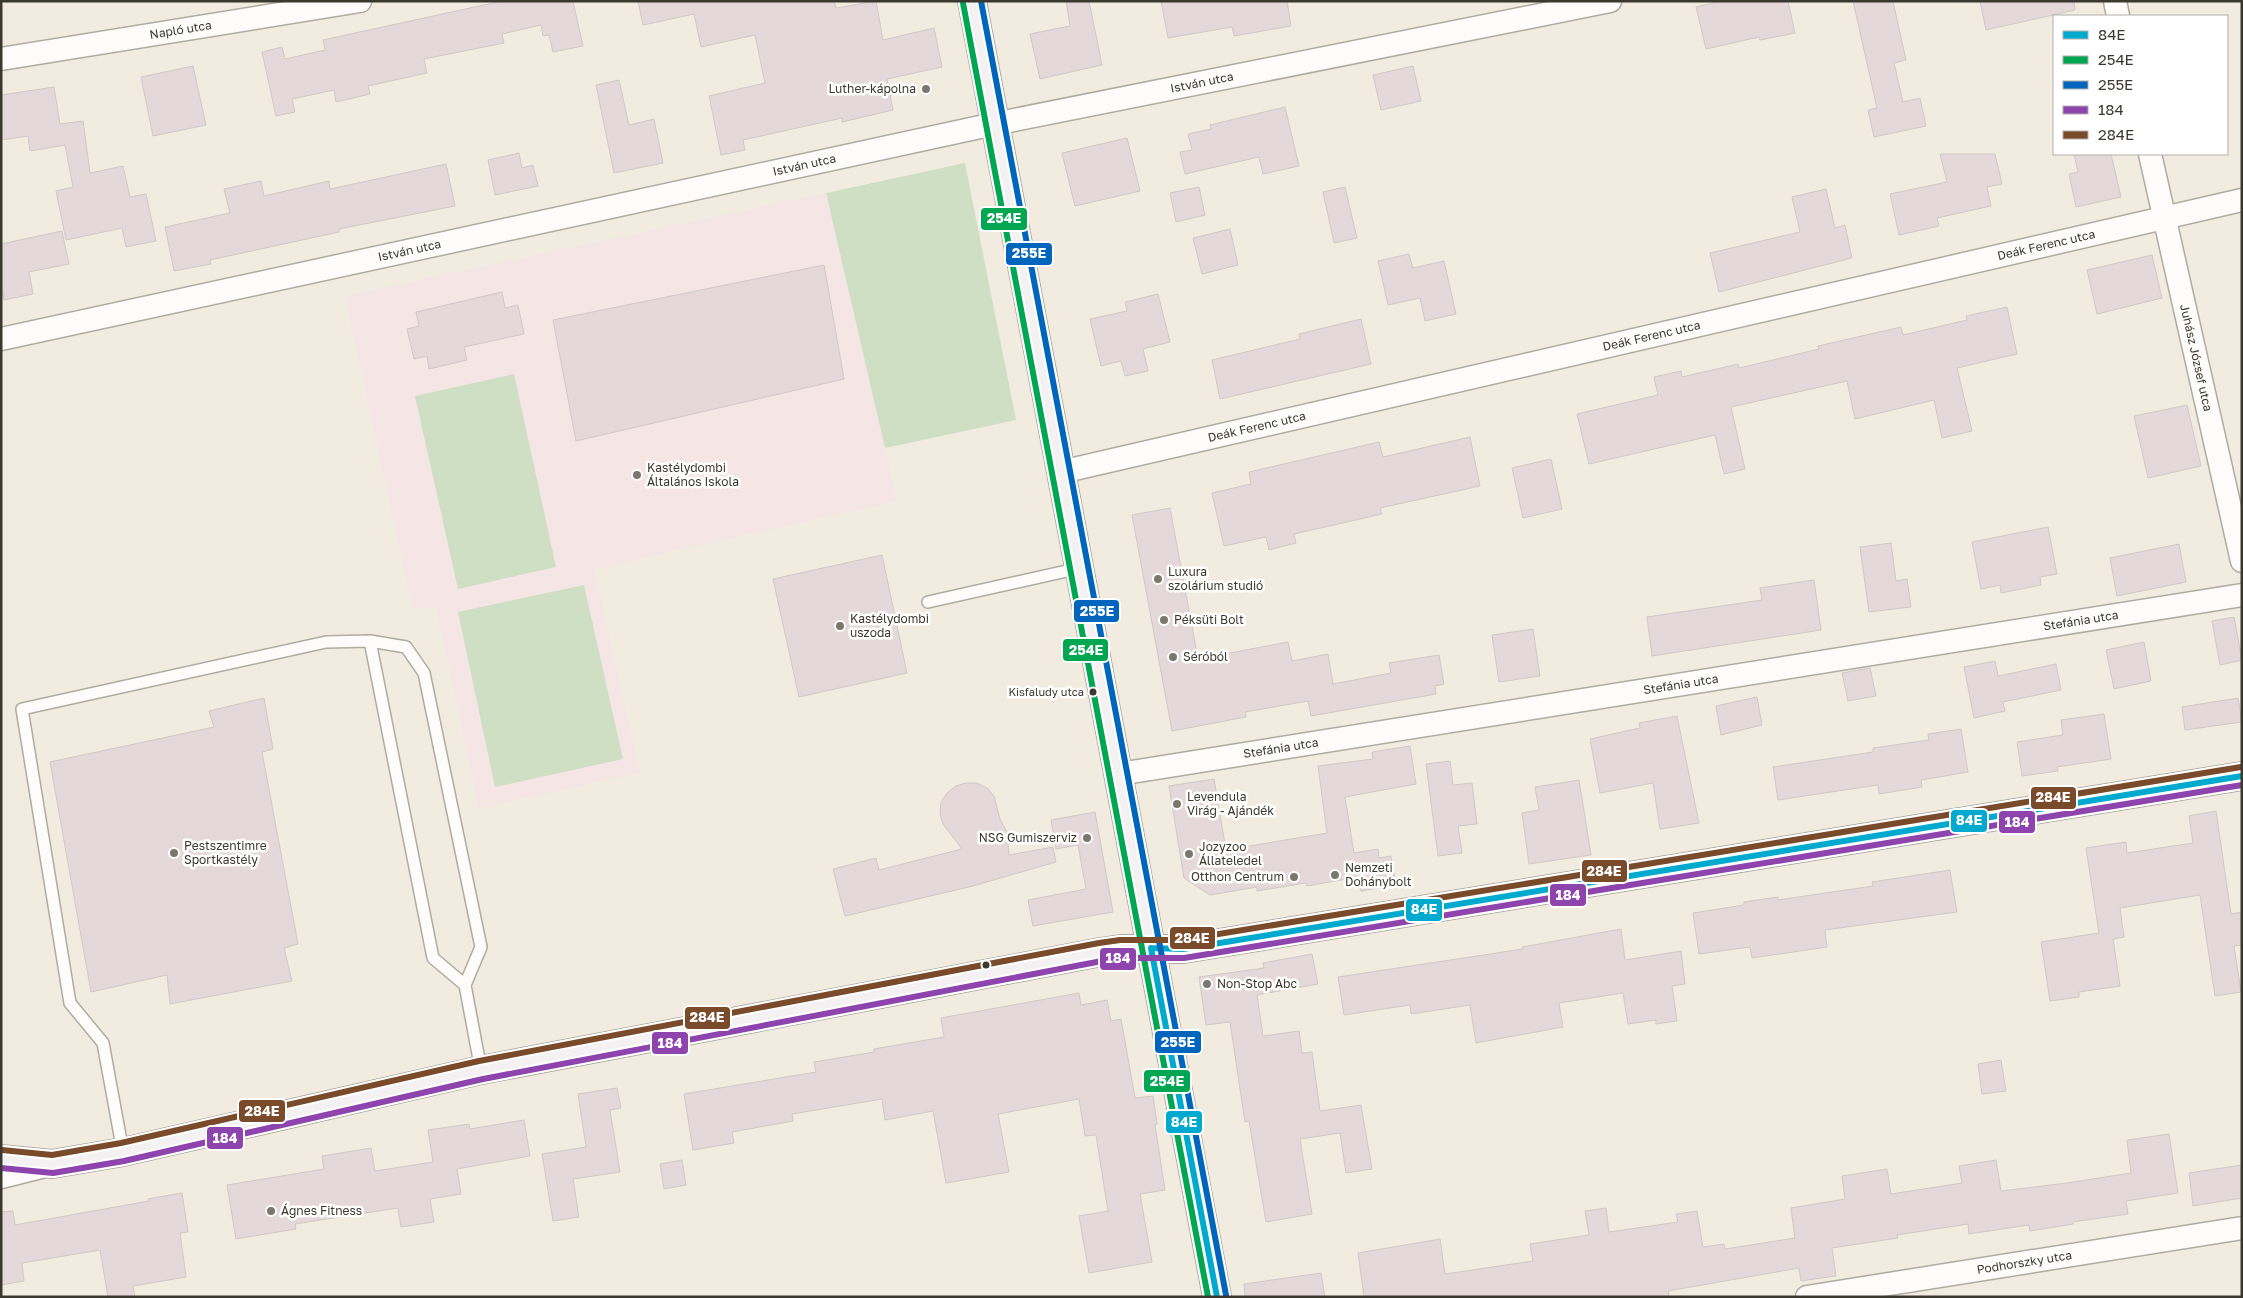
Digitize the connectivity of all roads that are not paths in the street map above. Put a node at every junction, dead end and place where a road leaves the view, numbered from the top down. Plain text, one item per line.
1 (360, 1) edge
2 (972, 1) edge
3 (1610, 1) edge
4 (2115, 1) edge
5 (2118, 15) edge
6 (1, 59) edge
7 (994, 124) junction
8 (2150, 155) edge
9 (2242, 200) edge
10 (2166, 219) junction
11 (1, 339) edge
12 (1061, 472) junction
13 (2242, 561) edge
14 (1080, 568) junction
15 (2242, 595) edge
16 (928, 602) dead end
17 (370, 641) junction
18 (1119, 774) junction
19 (2242, 776) edge
20 (1151, 948) junction
21 (465, 985) junction
22 (481, 1070) junction
23 (123, 1152) junction
24 (1, 1159) edge
25 (52, 1164) junction
26 (1, 1177) edge
27 (2242, 1228) edge
28 (1217, 1297) edge
29 (1807, 1297) edge

1 - 6 street, Napló utca
2 - 7 street
3 - 7 street, István utca
4 - 5 street
7 - 11 street, István utca
7 - 12 street
8 - 10 street, Juhász József utca
9 - 10 street, Deák Ferenc utca
10 - 12 street, Deák Ferenc utca
10 - 13 street, Juhász József utca
12 - 14 street
14 - 16 lane
14 - 18 street
15 - 18 street, Stefánia utca
17 - 21 lane
17 - 21 lane
17 - 23 lane
18 - 20 street
19 - 20 street
20 - 22 street
20 - 28 street
21 - 22 lane
22 - 23 street
23 - 25 street
24 - 25 street
25 - 26 street
27 - 29 street, Podhorszky utca

